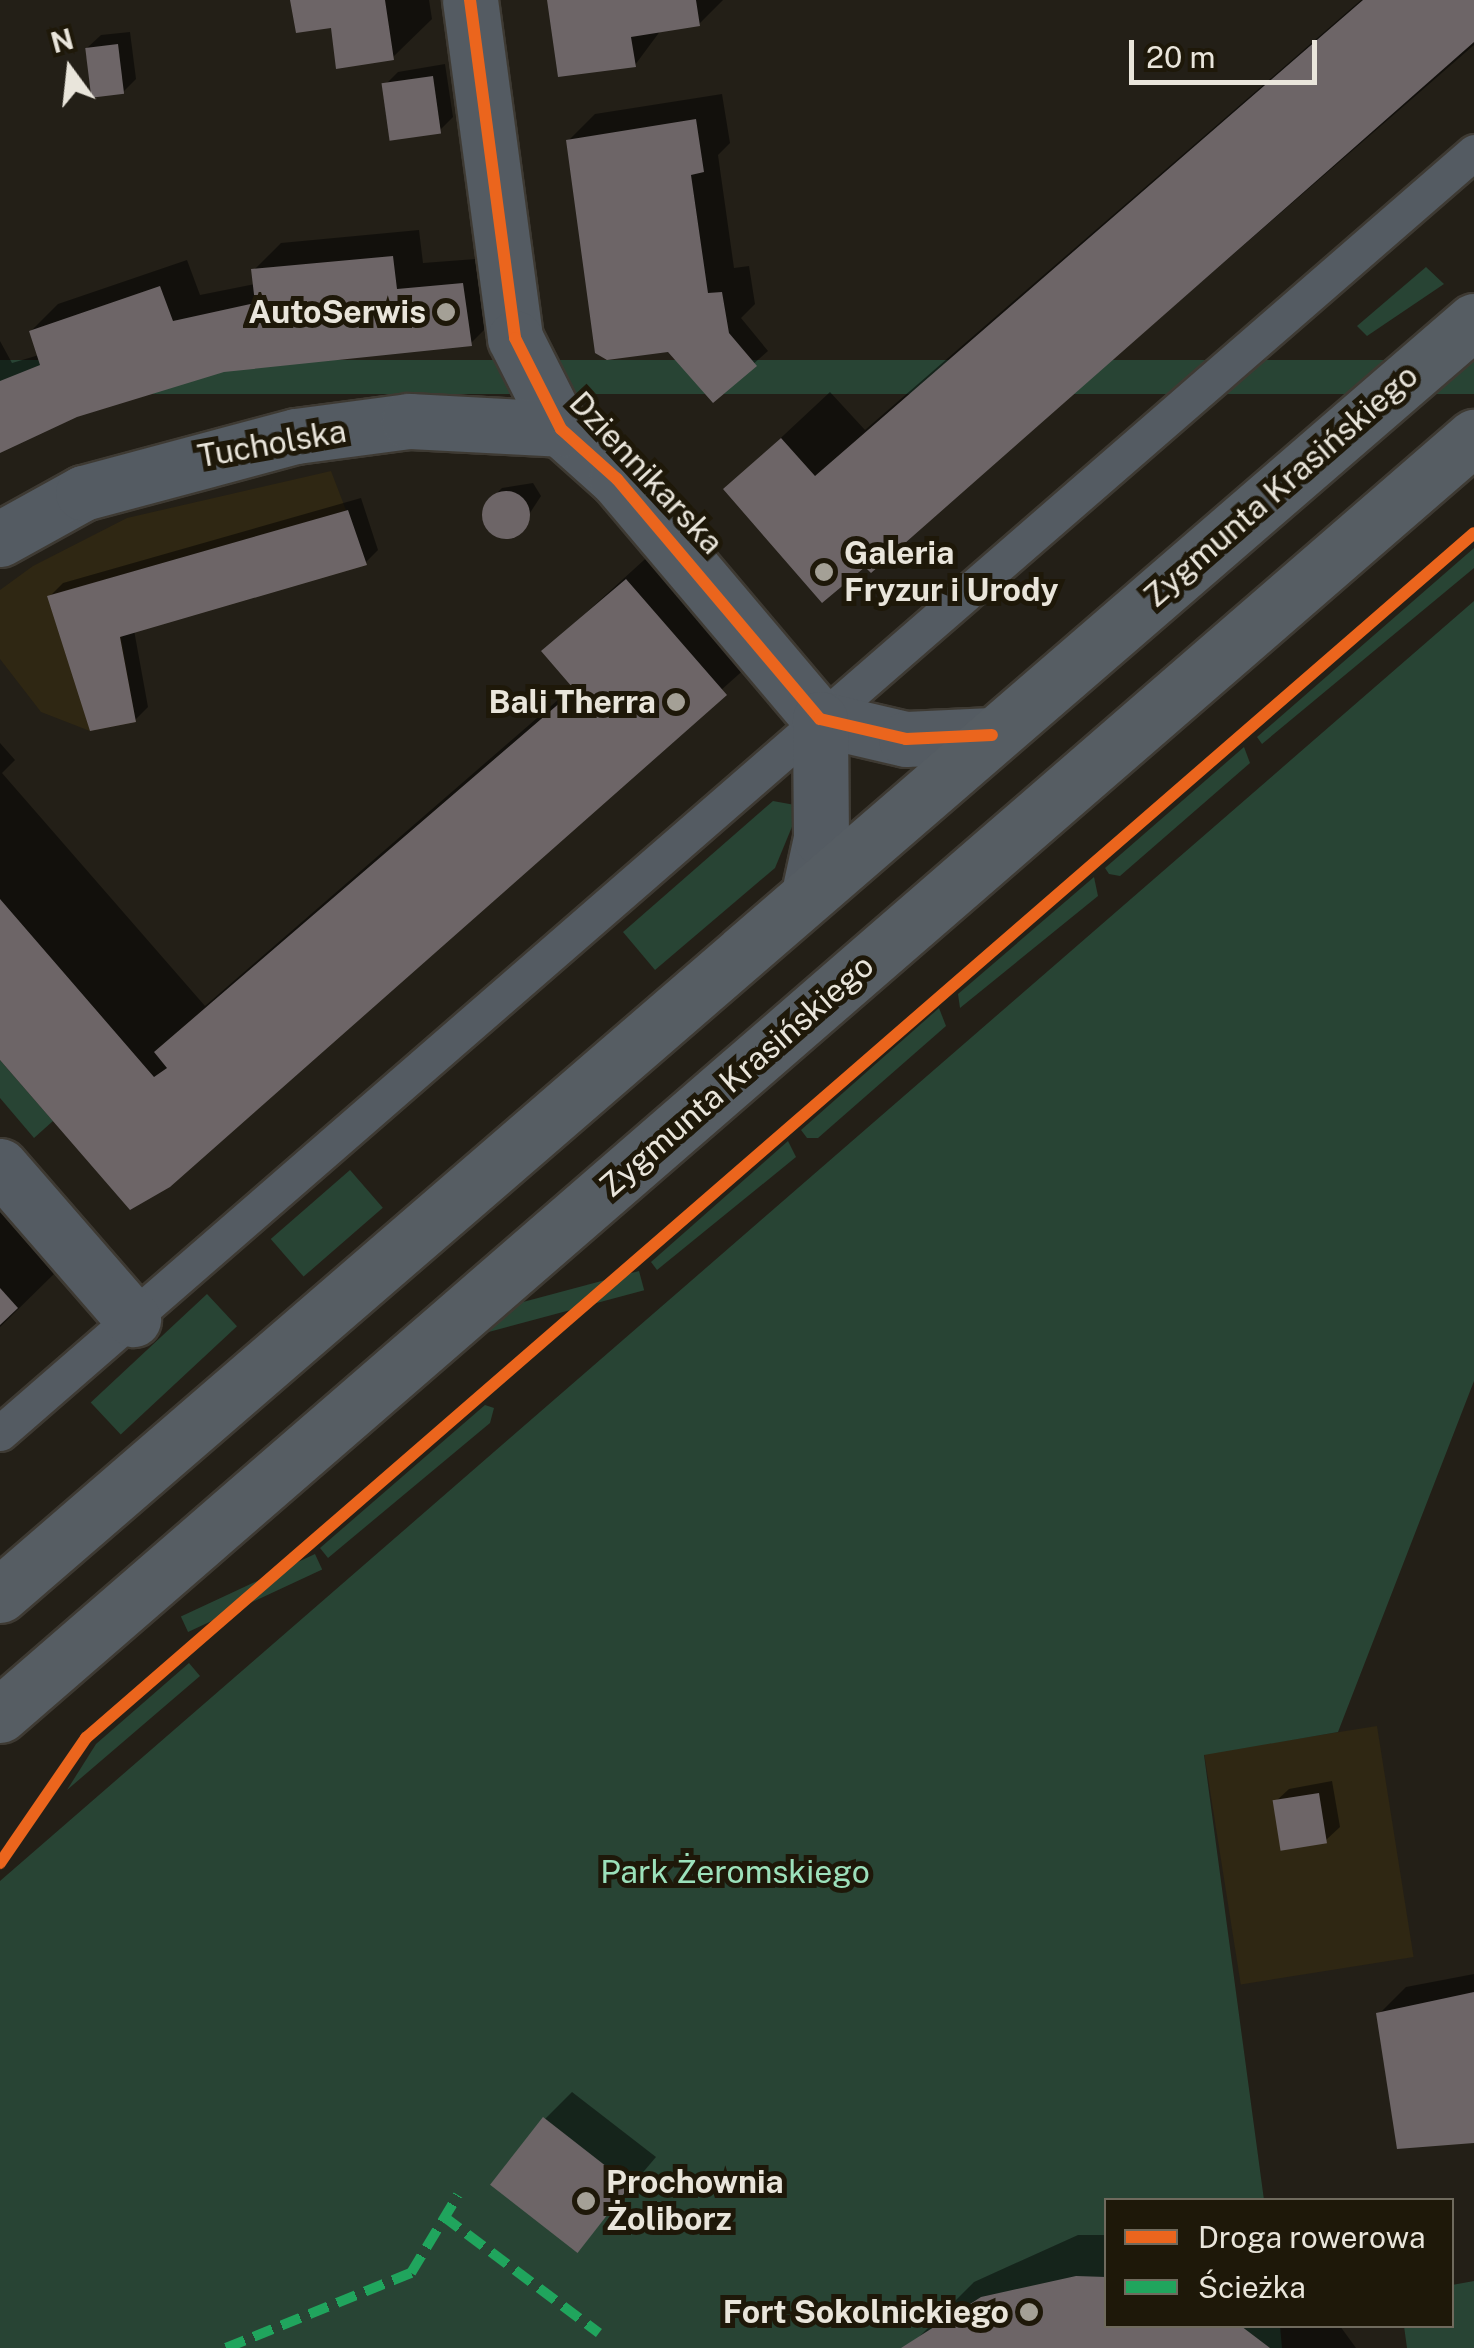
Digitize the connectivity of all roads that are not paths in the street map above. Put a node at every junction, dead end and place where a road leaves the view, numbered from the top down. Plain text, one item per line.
1 (470, 0) edge
2 (1474, 152) edge
3 (1474, 321) edge
4 (561, 429) junction
5 (1474, 437) edge
6 (0, 539) edge
7 (820, 720) junction
8 (992, 735) junction
9 (809, 893) junction
10 (0, 1166) edge
11 (133, 1318) junction
12 (0, 1433) edge
13 (0, 1595) edge
14 (0, 1715) edge

1 - 4 street, Dziennikarska
2 - 7 lane
3 - 8 main road, Zygmunta Krasińskiego
4 - 6 street, Tucholska
4 - 7 street, Dziennikarska
5 - 14 main road, Zygmunta Krasińskiego
7 - 8 street
7 - 9 street
7 - 11 lane
8 - 9 main road, Zygmunta Krasińskiego
9 - 13 main road, Zygmunta Krasińskiego
10 - 11 street
11 - 12 lane

